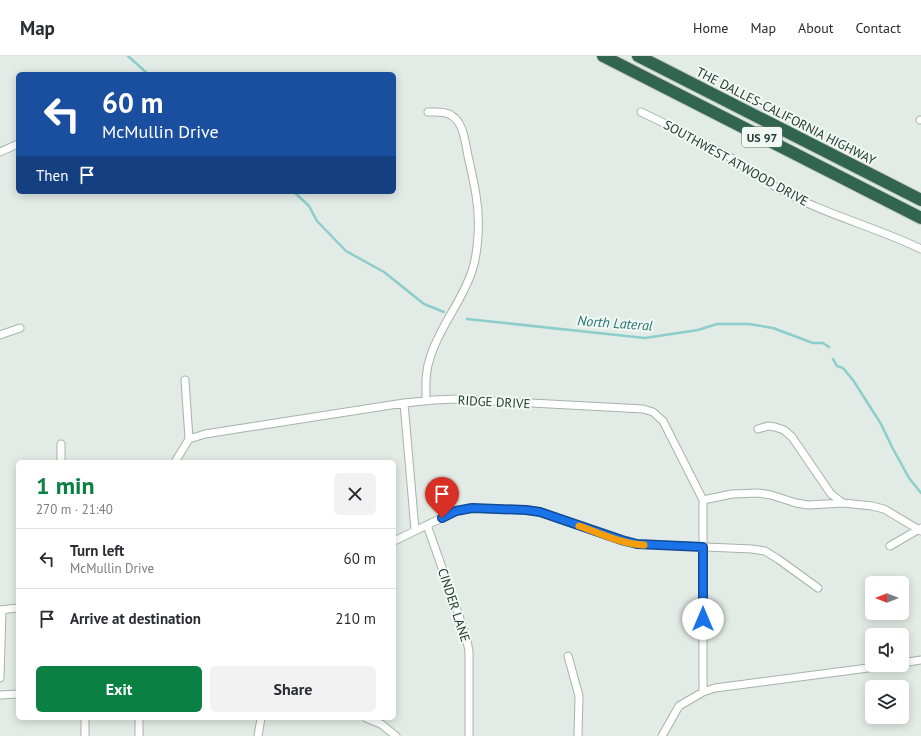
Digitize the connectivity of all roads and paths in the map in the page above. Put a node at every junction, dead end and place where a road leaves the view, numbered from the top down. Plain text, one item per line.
1 (603, 56) edge
2 (638, 56) edge
3 (428, 112) dead end
4 (641, 112) dead end
5 (16, 145) edge
6 (0, 152) edge
7 (921, 200) edge
8 (921, 218) edge
9 (921, 249) edge
10 (20, 328) dead end
11 (0, 335) edge
12 (186, 380) dead end
13 (426, 400) junction
14 (404, 403) junction
15 (758, 429) dead end
16 (189, 439) junction
17 (61, 444) dead end
18 (61, 460) edge
19 (176, 460) edge
20 (703, 500) junction
21 (843, 503) junction
22 (427, 525) junction
23 (415, 530) junction
24 (921, 530) edge
25 (396, 540) edge
26 (890, 546) dead end
27 (703, 547) junction
28 (818, 588) dead end
29 (16, 608) edge
30 (1, 610) edge
31 (568, 656) dead end
32 (921, 660) edge
33 (909, 662) edge
34 (865, 668) edge
35 (0, 678) edge
36 (703, 692) junction
37 (16, 694) edge
38 (0, 695) edge
39 (85, 720) edge
40 (139, 720) edge
41 (261, 720) edge
42 (371, 720) edge
43 (85, 736) edge
44 (139, 736) edge
45 (258, 736) edge
46 (396, 736) edge
47 (469, 736) edge
48 (578, 736) edge
49 (662, 736) edge

1 - 8 highway, US 97
2 - 7 highway, THE DALLES-CALIFORNIA HIGHWAY / US 97
3 - 13 street
4 - 9 street, SOUTHWEST ATWOOD DRIVE
5 - 6 street
10 - 11 street
12 - 16 street
13 - 14 street, RIDGE DRIVE
13 - 20 street, RIDGE DRIVE
14 - 16 street, RIDGE DRIVE
14 - 23 street
15 - 21 street
16 - 19 street
17 - 18 street
20 - 21 street
20 - 27 street, RIDGE DRIVE
21 - 24 street
22 - 23 street
22 - 27 street
22 - 47 street, CINDER LANE
23 - 25 street
24 - 26 street
27 - 28 street
27 - 36 street, RIDGE DRIVE
29 - 30 street
30 - 35 street
31 - 48 street
32 - 33 street
34 - 36 street
36 - 49 street
37 - 38 street
39 - 43 street
40 - 44 street
41 - 45 street
42 - 46 street

